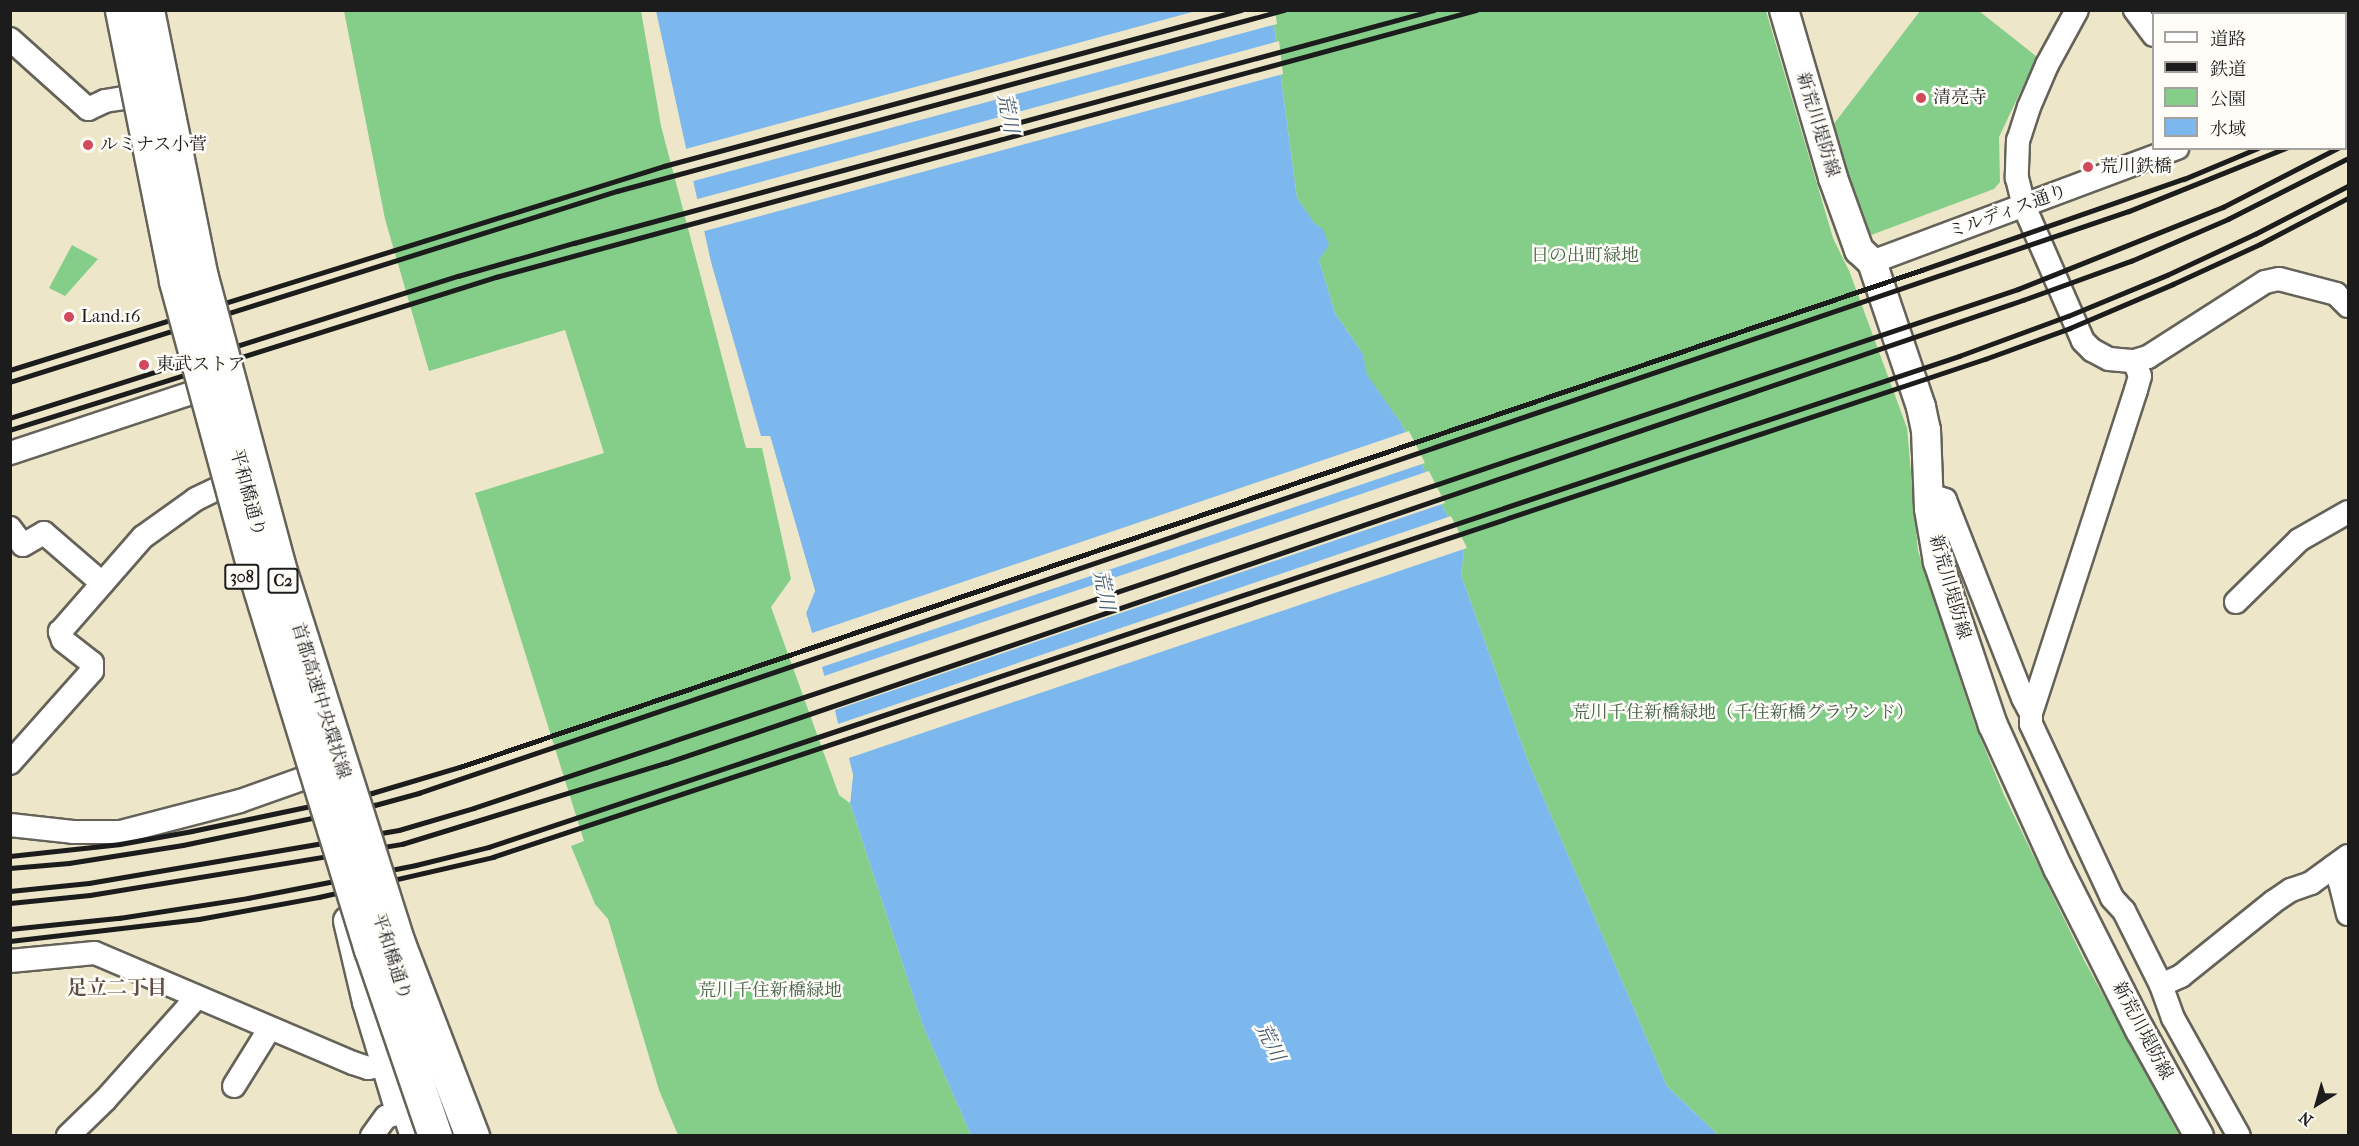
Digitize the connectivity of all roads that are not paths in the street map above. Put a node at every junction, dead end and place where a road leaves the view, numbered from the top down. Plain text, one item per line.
1 (107, 10) edge
2 (122, 10) edge
3 (135, 10) edge
4 (147, 10) edge
5 (1784, 10) edge
6 (2077, 10) edge
7 (2135, 10) edge
8 (2152, 32) edge
9 (10, 39) edge
10 (123, 98) junction
11 (2172, 150) edge
12 (2024, 206) junction
13 (1872, 262) junction
14 (2349, 306) edge
15 (2134, 361) junction
16 (194, 392) junction
17 (10, 453) edge
18 (219, 488) junction
19 (1930, 495) junction
20 (2349, 512) edge
21 (10, 528) edge
22 (102, 583) junction
23 (2236, 602) dead end
24 (2031, 713) junction
25 (10, 763) edge
26 (305, 778) junction
27 (10, 825) edge
28 (2341, 861) edge
29 (2349, 914) edge
30 (371, 949) junction
31 (10, 961) edge
32 (2161, 985) junction
33 (197, 997) junction
34 (417, 998) junction
35 (270, 1028) junction
36 (386, 1065) junction
37 (234, 1086) dead end
38 (408, 1128) edge
39 (68, 1136) edge
40 (372, 1136) edge
41 (435, 1136) edge
42 (455, 1136) edge
43 (472, 1136) edge
44 (2199, 1136) edge
45 (2239, 1136) edge

1 - 10 main road, 平和橋通り / 308
2 - 30 highway, 首都高速中央環状線 / C2, bridge
3 - 42 main road, 平和橋通り / 308
4 - 34 highway, 首都高速中央環状線 / C2, bridge
5 - 13 main road, 新荒川堤防線
6 - 12 street
7 - 8 street
9 - 10 street
10 - 16 main road, 平和橋通り / 308
11 - 12 street, ミルディス通り
12 - 13 street, ミルディス通り
12 - 15 street
13 - 19 main road, 新荒川堤防線
14 - 15 street
15 - 24 street
16 - 17 street
16 - 18 main road, 平和橋通り / 308
18 - 22 street
18 - 26 main road, 平和橋通り / 308
19 - 24 street
19 - 44 main road, 新荒川堤防線
20 - 23 street
21 - 22 street
22 - 25 street
24 - 32 street
26 - 27 street
26 - 36 main road, 平和橋通り / 308
28 - 29 street
28 - 32 street
30 - 38 highway, bridge
30 - 41 highway, 首都高速中央環状線 / C2, bridge
31 - 33 street
32 - 45 street
33 - 35 street
33 - 39 street
34 - 42 highway, bridge
34 - 43 highway, 首都高速中央環状線 / C2, bridge
35 - 36 street
35 - 37 street
36 - 38 main road, 平和橋通り / 308
38 - 40 street

